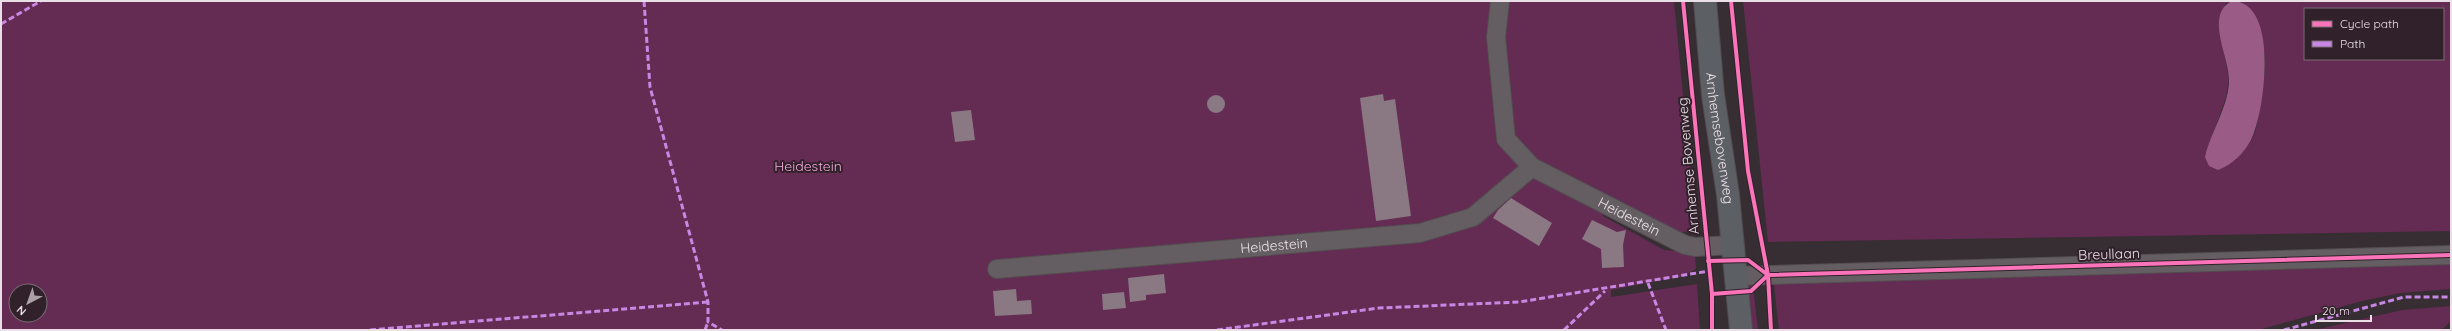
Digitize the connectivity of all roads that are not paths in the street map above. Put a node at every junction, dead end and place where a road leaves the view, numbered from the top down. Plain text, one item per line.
1 (1500, 1) edge
2 (1705, 1) edge
3 (1532, 167) junction
4 (1732, 245) junction
5 (2451, 255) edge
6 (997, 269) dead end
7 (1735, 276) junction
8 (1741, 330) edge

1 - 3 street, Heidestein
2 - 4 main road, Arnhemsebovenweg
3 - 4 street, Heidestein
3 - 6 street, Heidestein
4 - 7 main road, Arnhemsebovenweg
5 - 7 street, Breullaan
7 - 8 main road

